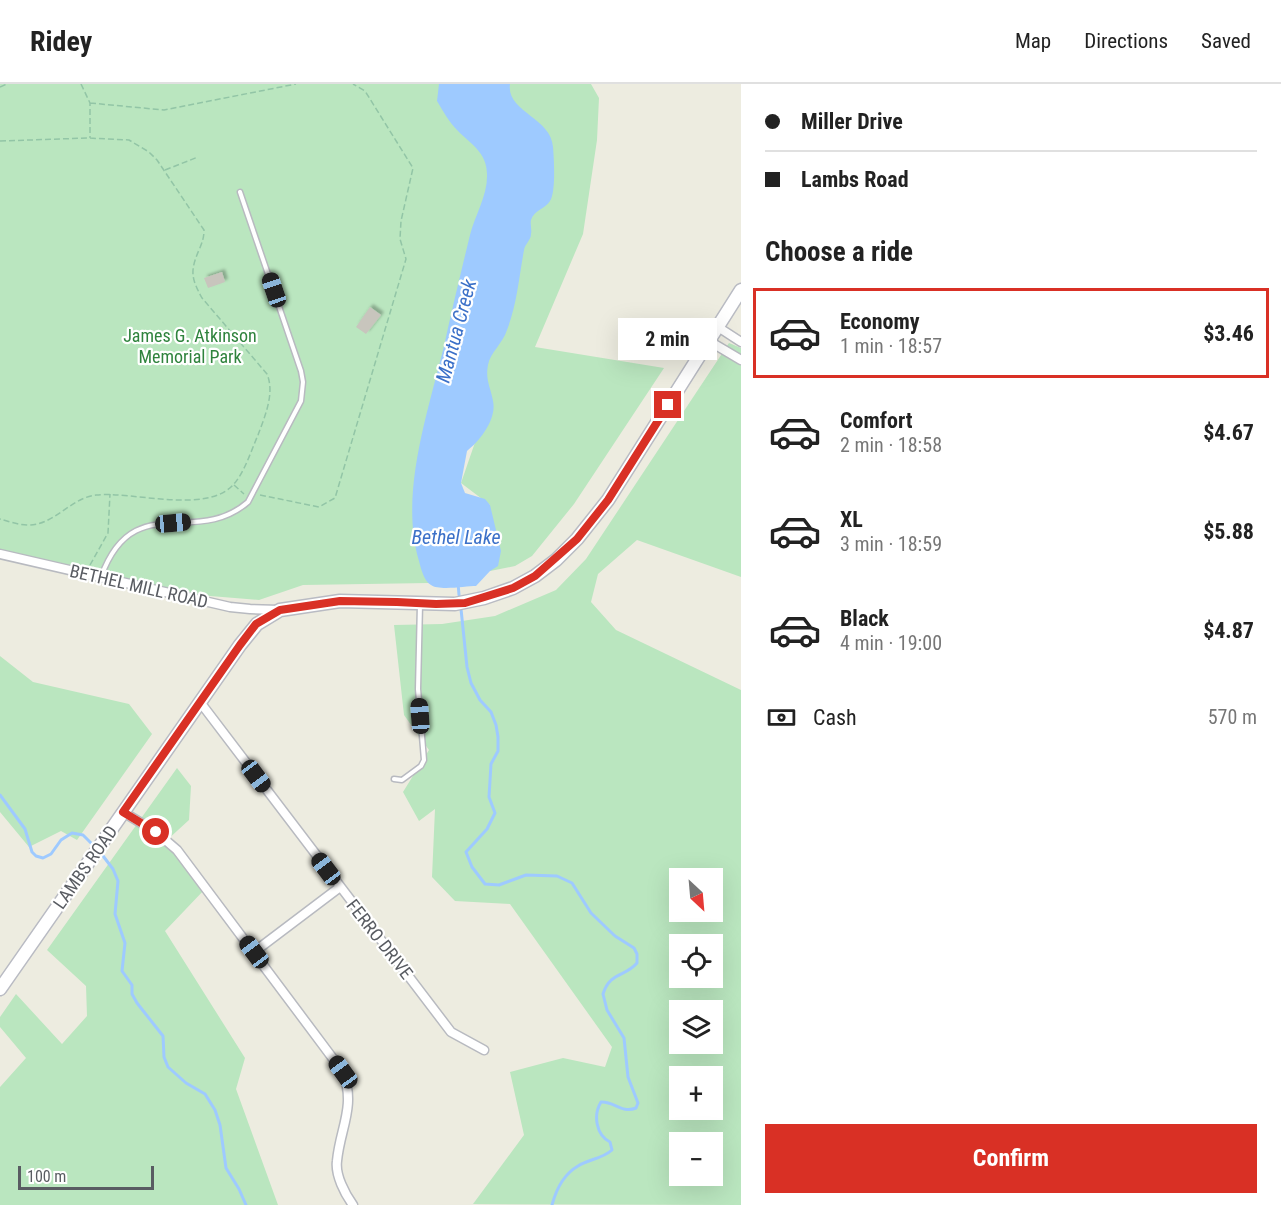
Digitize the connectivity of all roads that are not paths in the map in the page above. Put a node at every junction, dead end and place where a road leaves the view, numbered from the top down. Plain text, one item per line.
1 (240, 192) dead end
2 (741, 290) edge
3 (718, 327) junction
4 (709, 341) junction
5 (741, 342) edge
6 (741, 360) edge
7 (0, 554) edge
8 (101, 578) junction
9 (420, 603) junction
10 (280, 610) junction
11 (200, 702) junction
12 (394, 779) dead end
13 (123, 812) junction
14 (340, 887) junction
15 (254, 952) junction
16 (0, 989) edge
17 (484, 1050) dead end
18 (353, 1205) edge

1 - 8 lane
2 - 3 main road, LAMBS ROAD
3 - 4 main road, LAMBS ROAD
3 - 5 street
4 - 6 street
4 - 9 main road, LAMBS ROAD
7 - 8 street, BETHEL MILL ROAD
8 - 10 street, BETHEL MILL ROAD
9 - 10 main road, LAMBS ROAD
9 - 12 lane
10 - 11 main road, LAMBS ROAD
11 - 13 main road, LAMBS ROAD
11 - 14 street, FERRO DRIVE
13 - 15 street
13 - 16 main road, LAMBS ROAD
14 - 15 street
14 - 17 street, FERRO DRIVE
15 - 18 street

